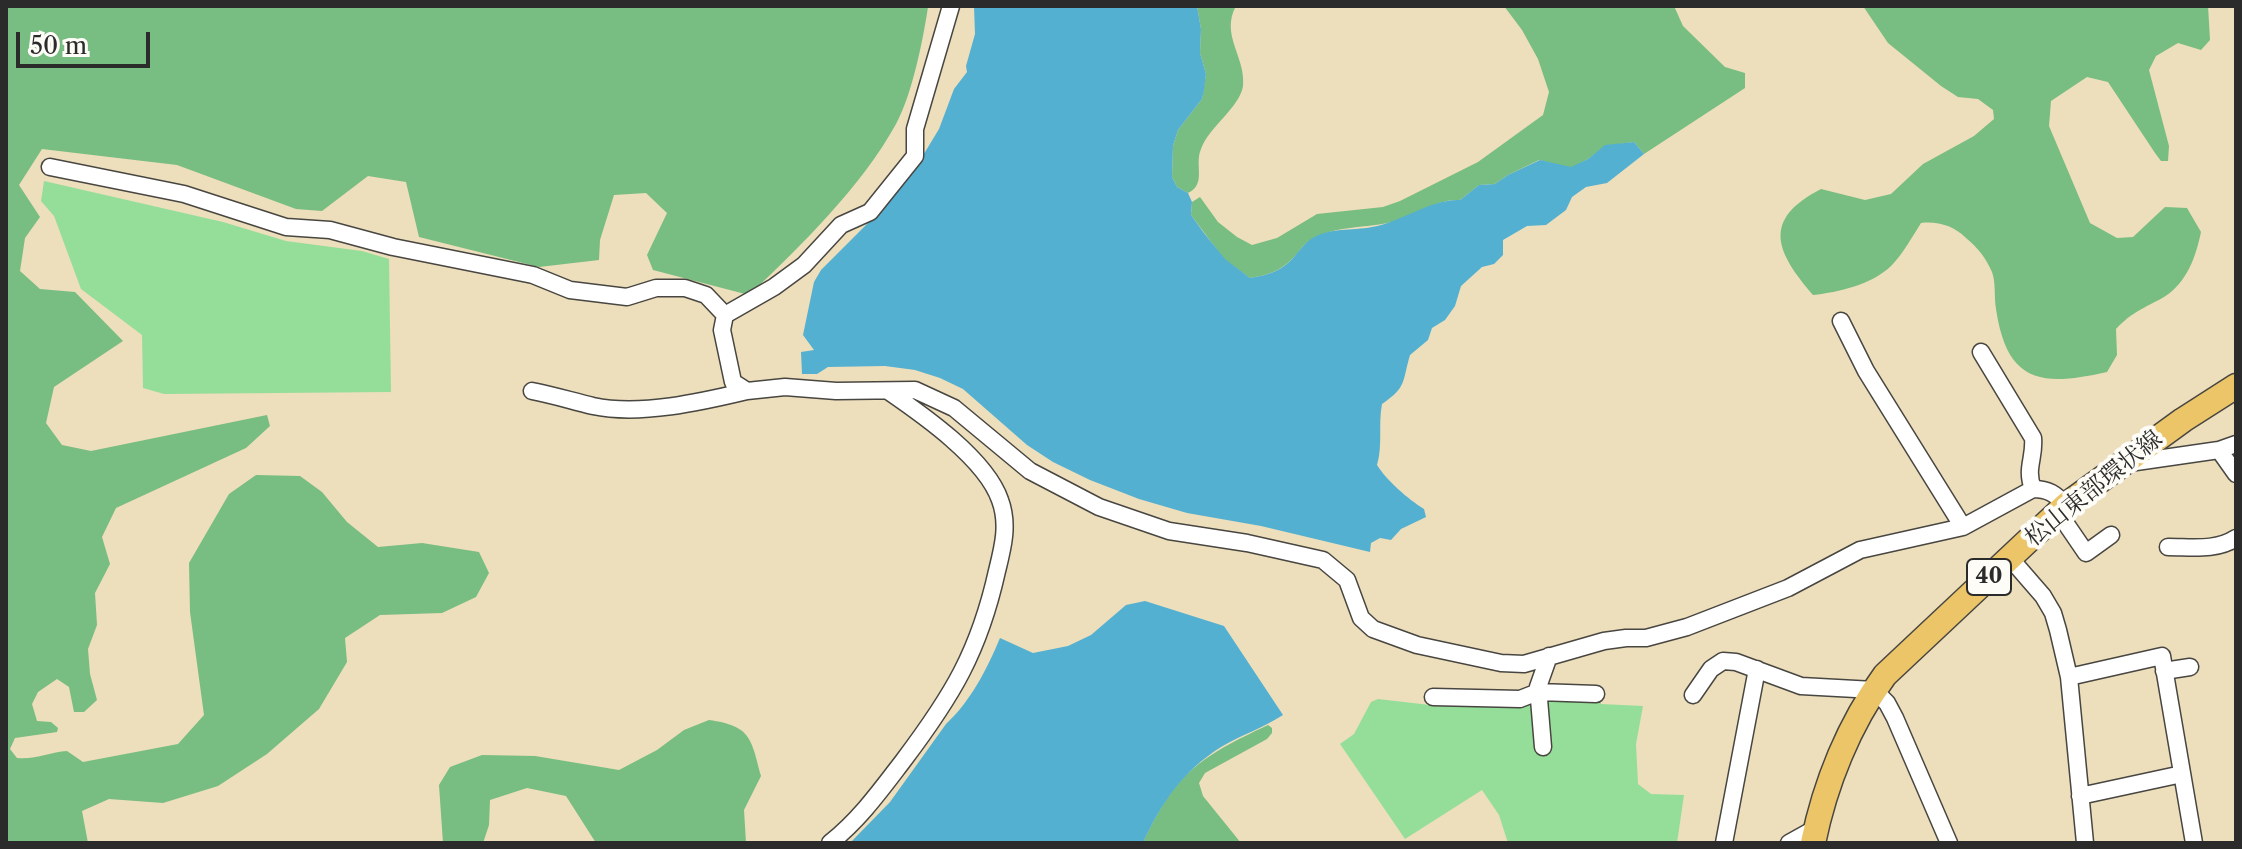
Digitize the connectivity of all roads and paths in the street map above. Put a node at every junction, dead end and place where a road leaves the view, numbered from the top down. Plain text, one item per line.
1 (951, 6) edge
2 (50, 167) dead end
3 (725, 315) junction
4 (1841, 321) dead end
5 (1981, 352) dead end
6 (2236, 386) edge
7 (532, 391) dead end
8 (747, 391) junction
9 (888, 391) junction
10 (2236, 444) edge
11 (2219, 450) junction
12 (2119, 465) junction
13 (2236, 474) edge
14 (2033, 489) junction
15 (2062, 509) junction
16 (1963, 527) junction
17 (2111, 535) dead end
18 (2236, 538) edge
19 (2168, 547) dead end
20 (2010, 558) junction
21 (1549, 656) junction
22 (2190, 667) dead end
23 (1757, 669) junction
24 (2164, 671) junction
25 (2069, 677) junction
26 (1874, 690) junction
27 (1538, 692) junction
28 (1596, 694) dead end
29 (1693, 695) dead end
30 (1433, 697) dead end
31 (1543, 747) dead end
32 (2182, 774) junction
33 (2080, 796) junction
34 (1814, 836) edge
35 (830, 843) edge
36 (1724, 843) edge
37 (1789, 843) edge
38 (1949, 843) edge
39 (2085, 843) edge
40 (2194, 843) edge

1 - 3 street
2 - 3 street
3 - 8 street
4 - 16 street
5 - 14 street
6 - 12 main road, 松山東部環状線 / 40
7 - 8 street
8 - 9 street
9 - 21 street
9 - 35 street
10 - 11 street
11 - 12 street
11 - 13 street
12 - 15 main road, 松山東部環状線 / 40
14 - 15 street
14 - 16 street
15 - 17 street
15 - 20 main road, 松山東部環状線 / 40
16 - 21 street
18 - 19 street
20 - 25 street
20 - 26 main road, 松山東部環状線 / 40
21 - 27 street
22 - 24 street
23 - 26 street
23 - 29 street
23 - 36 street
24 - 25 street
24 - 32 street
25 - 33 street
26 - 34 main road, 松山東部環状線 / 40
26 - 38 street
27 - 28 street
27 - 30 street
27 - 31 street
32 - 33 street
32 - 40 street
33 - 39 street
34 - 37 street

